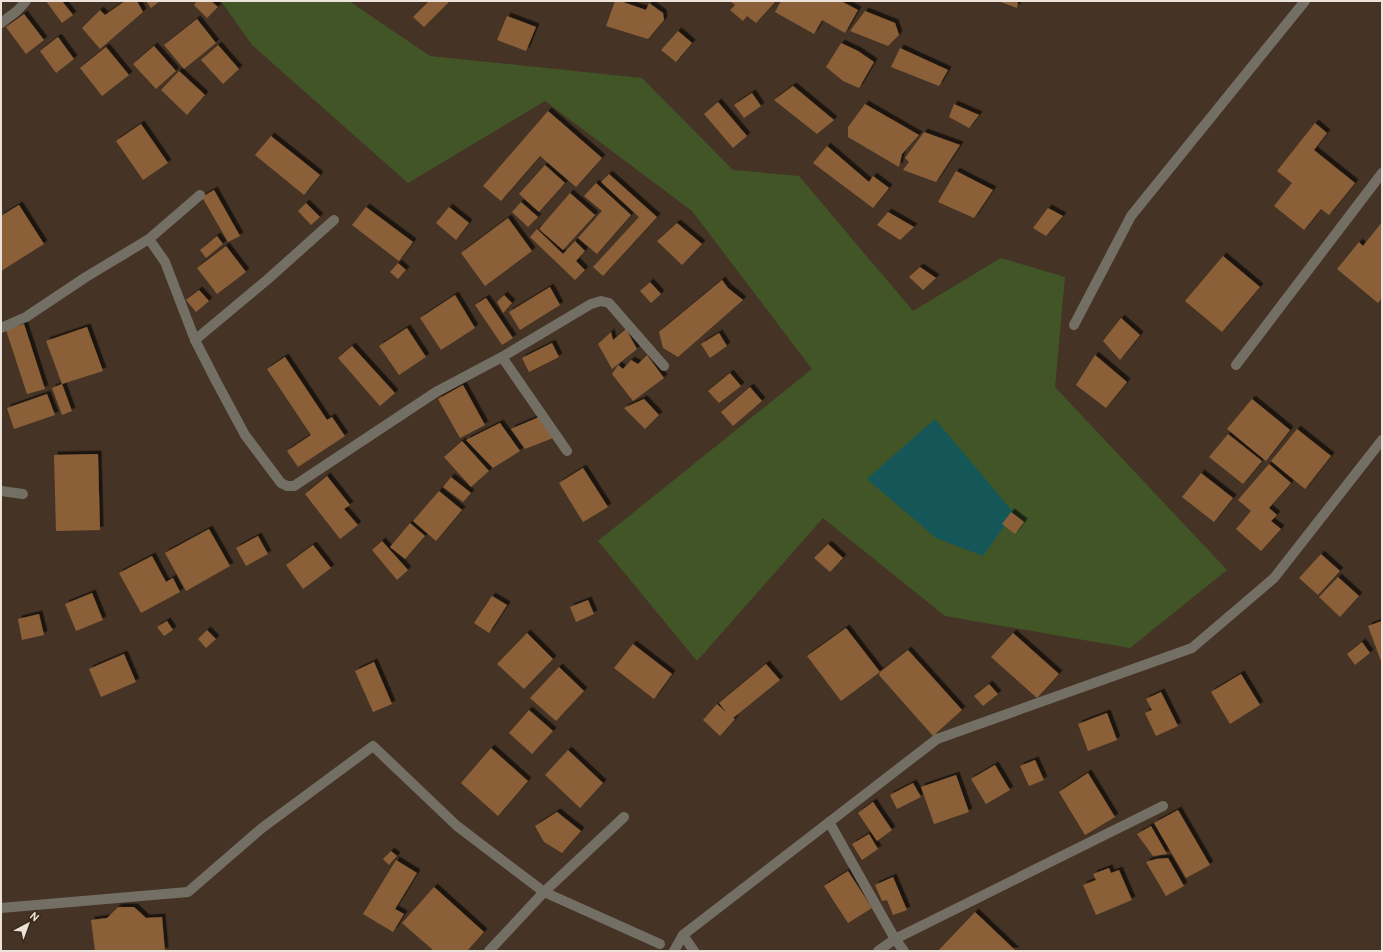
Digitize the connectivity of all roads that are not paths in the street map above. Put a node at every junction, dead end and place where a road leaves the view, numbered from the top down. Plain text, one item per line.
1 (26, 1) edge
2 (1305, 1) edge
3 (1, 22) edge
4 (1382, 173) edge
5 (200, 195) dead end
6 (334, 220) dead end
7 (149, 239) junction
8 (1074, 325) dead end
9 (1, 328) edge
10 (196, 340) junction
11 (502, 356) junction
12 (1236, 365) dead end
13 (664, 366) dead end
14 (1382, 440) edge
15 (567, 451) dead end
16 (1, 491) edge
17 (23, 494) dead end
18 (1163, 806) dead end
19 (624, 817) dead end
20 (829, 822) junction
21 (544, 892) junction
22 (1, 908) edge
23 (683, 935) junction
24 (895, 939) junction
25 (660, 944) dead end
26 (489, 951) edge
27 (674, 951) edge
28 (694, 951) edge
29 (878, 951) edge
30 (904, 951) edge

1 - 3 street
2 - 8 street
4 - 12 street
5 - 7 street
6 - 10 street
7 - 9 street
7 - 10 street
10 - 11 street
11 - 13 street
11 - 15 street
14 - 20 street
16 - 17 street
18 - 24 street
19 - 21 street
20 - 23 street
20 - 24 street
21 - 22 street
21 - 25 street
21 - 26 street
23 - 27 street
23 - 28 street
24 - 29 street
24 - 30 street

